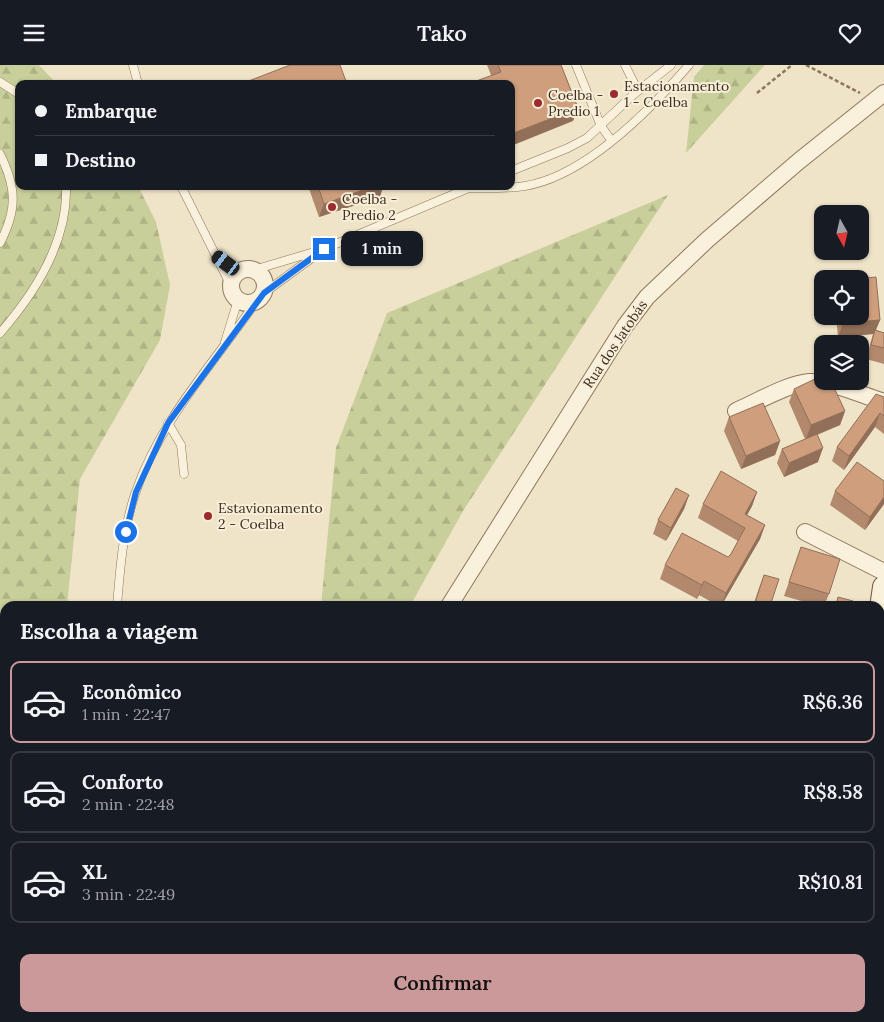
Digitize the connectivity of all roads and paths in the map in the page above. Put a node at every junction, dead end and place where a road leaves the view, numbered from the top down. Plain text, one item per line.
1 (133, 65) edge
2 (576, 65) edge
3 (626, 65) edge
4 (671, 65) edge
5 (678, 65) edge
6 (689, 65) edge
7 (792, 65) edge
8 (806, 65) edge
9 (682, 73) junction
10 (137, 80) edge
11 (0, 83) edge
12 (638, 91) junction
13 (15, 92) edge
14 (757, 93) dead end
15 (879, 97) edge
16 (602, 126) junction
17 (611, 140) junction
18 (0, 154) edge
19 (515, 169) edge
20 (515, 186) edge
21 (66, 190) edge
22 (183, 190) edge
23 (463, 190) edge
24 (0, 243) edge
25 (324, 249) junction
26 (214, 255) junction
27 (240, 282) junction
28 (260, 297) junction
29 (0, 333) edge
30 (222, 351) junction
31 (884, 402) edge
32 (736, 411) dead end
33 (168, 423) junction
34 (184, 474) dead end
35 (805, 532) dead end
36 (884, 572) edge
37 (884, 587) edge
38 (118, 601) edge
39 (452, 601) edge
40 (883, 601) edge

1 - 10 lane
2 - 16 lane
3 - 12 lane
4 - 12 lane
5 - 9 lane
6 - 9 lane
7 - 14 path
8 - 15 path
9 - 17 lane
11 - 13 lane
12 - 16 lane
15 - 39 street, Rua dos Jatobás
16 - 17 lane
16 - 19 lane
17 - 20 lane
18 - 24 lane
21 - 29 lane
22 - 26 lane
23 - 25 lane
25 - 27 lane
25 - 28 lane
26 - 27 lane
26 - 27 lane
27 - 28 street
27 - 28 street
27 - 30 lane
28 - 30 lane
30 - 33 lane
31 - 32 street
33 - 34 lane
33 - 38 lane
35 - 36 street
37 - 40 street

